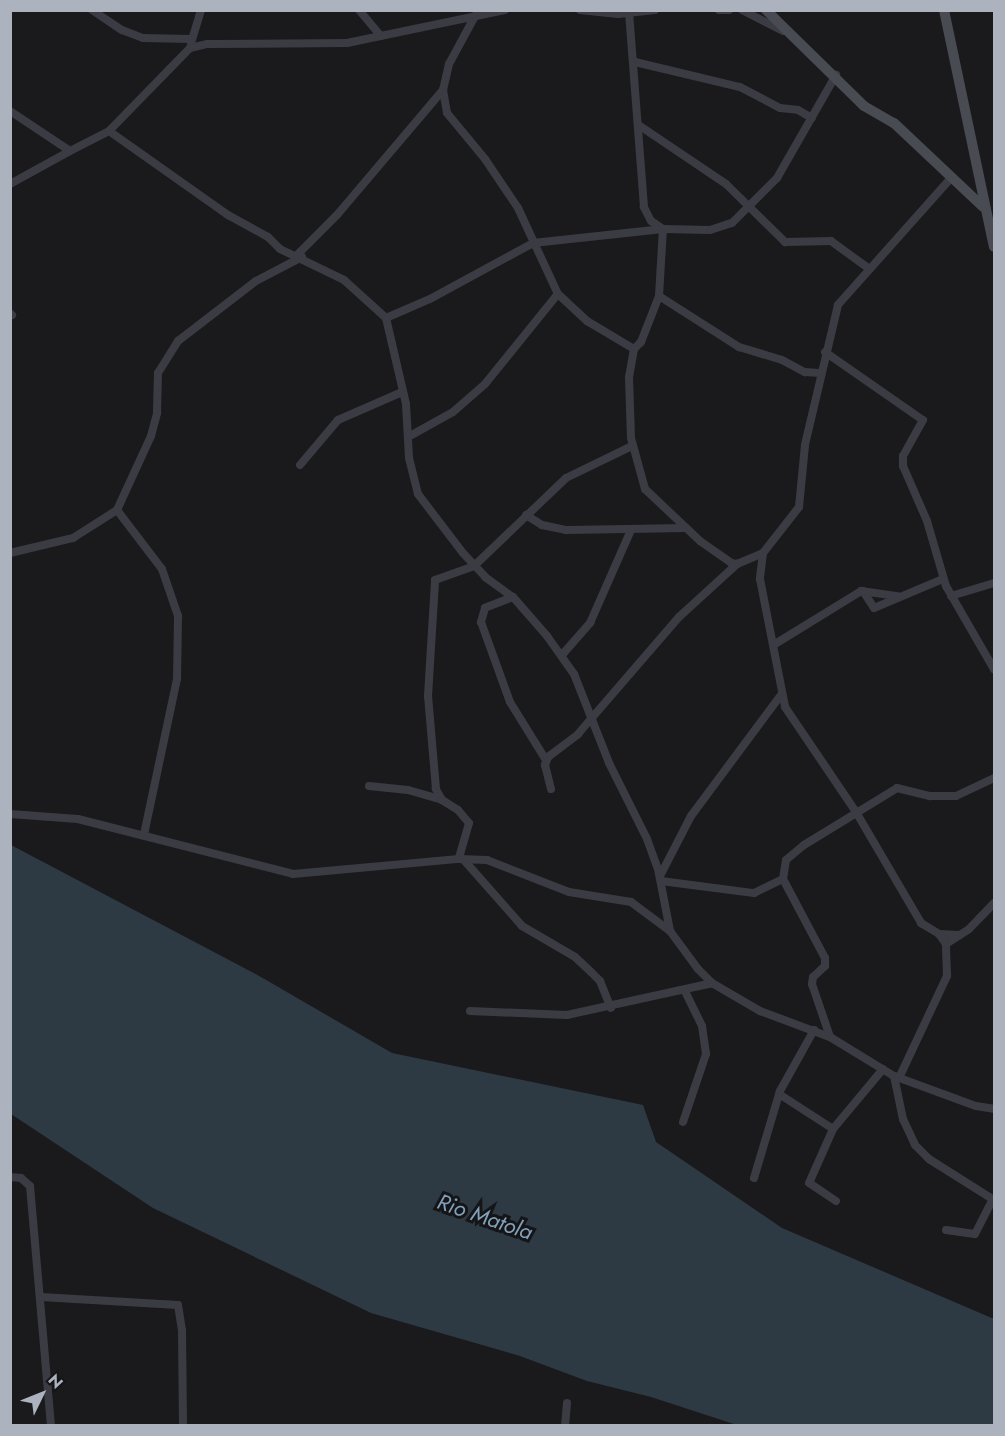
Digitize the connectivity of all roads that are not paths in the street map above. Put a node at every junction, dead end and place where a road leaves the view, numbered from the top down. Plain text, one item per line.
1 (92, 10) edge
2 (201, 10) edge
3 (359, 10) edge
4 (505, 10) edge
5 (580, 10) edge
6 (655, 10) edge
7 (719, 10) edge
8 (729, 10) edge
9 (742, 10) edge
10 (766, 10) edge
11 (944, 10) edge
12 (629, 12) edge
13 (475, 16) junction
14 (787, 33) junction
15 (381, 36) junction
16 (191, 44) junction
17 (635, 62) junction
18 (836, 75) junction
19 (442, 90) junction
20 (432, 103) junction
21 (444, 106) junction
22 (10, 111) edge
23 (812, 117) junction
24 (640, 126) junction
25 (109, 131) junction
26 (70, 151) junction
27 (951, 178) junction
28 (10, 184) edge
29 (994, 202) edge
30 (752, 207) junction
31 (983, 207) junction
32 (663, 229) junction
33 (532, 243) junction
34 (994, 248) edge
35 (300, 256) junction
36 (868, 268) junction
37 (558, 294) junction
38 (658, 296) junction
39 (386, 318) junction
40 (634, 349) junction
41 (825, 352) junction
42 (821, 373) junction
43 (402, 392) junction
44 (408, 437) junction
45 (632, 446) junction
46 (300, 465) dead end
47 (117, 510) junction
48 (526, 515) junction
49 (686, 528) junction
50 (632, 530) junction
51 (10, 553) edge
52 (763, 553) junction
53 (737, 564) junction
54 (474, 566) junction
55 (943, 579) junction
56 (994, 582) edge
57 (863, 591) junction
58 (898, 596) junction
59 (951, 596) junction
60 (513, 597) junction
61 (775, 644) junction
62 (562, 655) junction
63 (994, 669) edge
64 (781, 695) junction
65 (592, 714) junction
66 (546, 760) junction
67 (994, 778) edge
68 (369, 786) dead end
69 (551, 789) dead end
70 (442, 800) junction
71 (856, 812) junction
72 (10, 814) edge
73 (144, 834) junction
74 (461, 859) junction
75 (661, 878) junction
76 (783, 879) junction
77 (994, 903) edge
78 (670, 931) junction
79 (939, 934) junction
80 (959, 935) junction
81 (946, 944) junction
82 (712, 983) junction
83 (685, 991) junction
84 (611, 1008) junction
85 (470, 1011) dead end
86 (814, 1030) junction
87 (830, 1037) junction
88 (883, 1069) junction
89 (897, 1077) junction
90 (779, 1094) junction
91 (994, 1109) edge
92 (683, 1122) dead end
93 (833, 1129) junction
94 (10, 1177) edge
95 (754, 1178) dead end
96 (994, 1200) edge
97 (836, 1201) dead end
98 (946, 1230) dead end
99 (41, 1297) junction
100 (567, 1403) dead end
101 (51, 1425) edge
102 (183, 1425) edge
103 (565, 1425) edge

1 - 16 street
2 - 16 street
3 - 15 street
4 - 13 street
5 - 12 street
6 - 12 street
7 - 8 street
9 - 14 street
10 - 14 street
11 - 31 street
12 - 17 street
13 - 15 street
13 - 19 street
14 - 18 street
15 - 16 street
16 - 25 street
17 - 23 street
17 - 24 street
18 - 23 street
18 - 27 street
19 - 20 street
19 - 21 street
20 - 21 street
20 - 35 street
21 - 33 street
22 - 26 street
23 - 30 street
24 - 30 street
24 - 32 street
25 - 26 street
25 - 35 street
26 - 28 street
27 - 31 street
27 - 36 street
29 - 31 street
30 - 32 street
30 - 36 street
31 - 34 street
32 - 33 street
32 - 38 street
33 - 37 street
33 - 39 street
35 - 39 street
35 - 47 street
36 - 41 street
37 - 40 street
37 - 44 street
38 - 40 street
38 - 42 street
39 - 43 street
40 - 45 street
41 - 42 street
41 - 55 street
42 - 52 street
43 - 44 street
43 - 46 street
44 - 54 street
45 - 48 street
45 - 49 street
47 - 51 street
47 - 73 street
48 - 50 street
48 - 54 street
49 - 50 street
49 - 53 street
50 - 62 street
52 - 53 street
52 - 61 street
53 - 65 street
54 - 60 street
54 - 70 street
55 - 58 street
55 - 59 street
56 - 59 street
57 - 58 street
57 - 58 street
57 - 61 street
59 - 63 street
60 - 62 street
60 - 66 street
61 - 64 street
62 - 65 street
64 - 71 street
64 - 75 street
65 - 66 street
65 - 75 street
66 - 69 street
67 - 71 street
68 - 70 street
70 - 74 street
71 - 76 street
71 - 79 street
72 - 73 street
73 - 74 street
74 - 78 street
74 - 84 street
75 - 76 street
75 - 78 street
76 - 87 street
77 - 80 street
78 - 82 street
79 - 80 street
79 - 81 street
80 - 81 street
81 - 89 street
82 - 83 street
82 - 86 street
83 - 84 street
83 - 92 street
84 - 85 street
86 - 87 street
86 - 90 street
87 - 88 street
88 - 89 street
88 - 93 street
89 - 91 street
89 - 96 street
90 - 93 street
90 - 95 street
93 - 97 street
94 - 99 street
96 - 98 street
99 - 101 street
99 - 102 street
100 - 103 street

